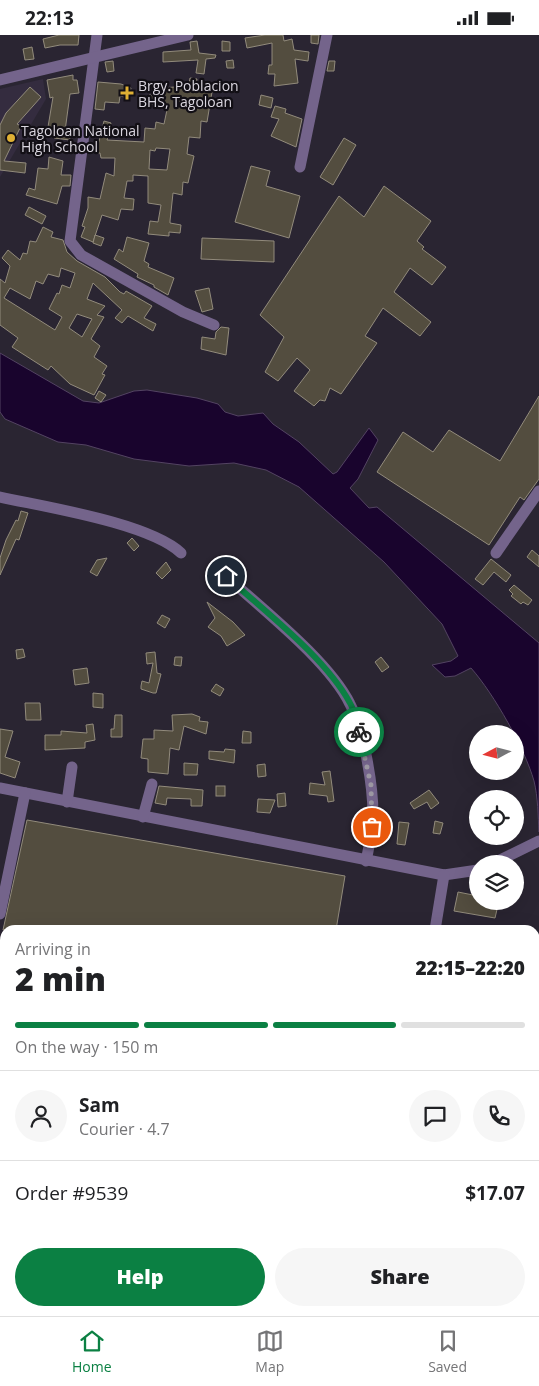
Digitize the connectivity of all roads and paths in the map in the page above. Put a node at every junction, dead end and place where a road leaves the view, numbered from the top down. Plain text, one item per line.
1 (97, 35) edge
2 (188, 35) edge
3 (327, 35) edge
4 (94, 58) junction
5 (0, 80) edge
6 (300, 167) dead end
7 (214, 325) dead end
8 (539, 491) edge
9 (0, 497) edge
10 (181, 553) dead end
11 (496, 553) dead end
12 (226, 576) dead end
13 (72, 767) dead end
14 (152, 784) dead end
15 (0, 788) edge
16 (25, 793) junction
17 (67, 802) junction
18 (143, 817) junction
19 (539, 841) edge
20 (510, 855) edge
21 (366, 861) junction
22 (469, 871) edge
23 (444, 875) junction
24 (0, 914) edge
25 (436, 925) edge

1 - 4 street
2 - 4 street
3 - 6 street
4 - 5 street
4 - 7 street
8 - 11 street
9 - 10 street
12 - 21 street
13 - 17 street
14 - 18 street
15 - 16 street
16 - 17 street
16 - 24 street
17 - 18 street
18 - 21 street
19 - 20 street
21 - 23 street
22 - 23 street
23 - 25 street

